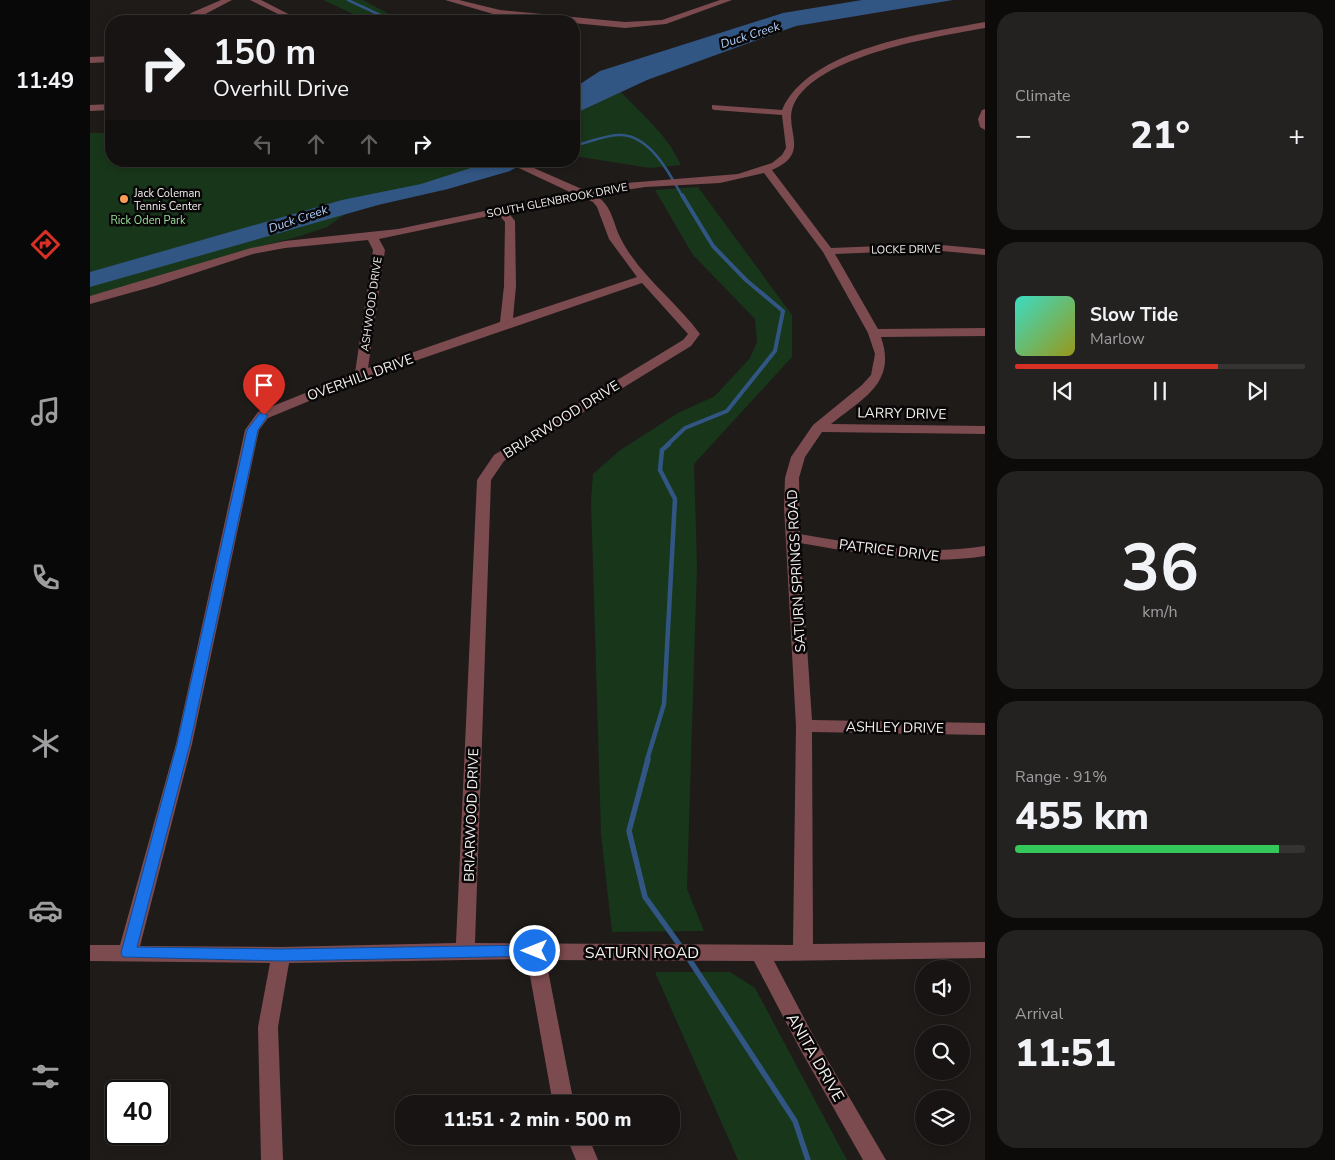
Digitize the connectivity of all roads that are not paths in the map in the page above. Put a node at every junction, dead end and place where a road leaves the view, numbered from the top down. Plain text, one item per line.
1 (228, 0) edge
2 (254, 0) edge
3 (449, 0) edge
4 (728, 0) edge
5 (194, 15) edge
6 (285, 15) edge
7 (521, 15) edge
8 (580, 21) edge
9 (985, 25) edge
10 (105, 59) edge
11 (90, 60) edge
12 (105, 107) edge
13 (715, 107) dead end
14 (90, 108) edge
15 (787, 112) junction
16 (985, 112) edge
17 (985, 127) edge
18 (521, 167) edge
19 (766, 169) junction
20 (584, 193) junction
21 (500, 210) junction
22 (372, 236) junction
23 (828, 251) junction
24 (985, 252) edge
25 (643, 279) junction
26 (90, 300) edge
27 (506, 325) junction
28 (874, 332) junction
29 (985, 332) edge
30 (361, 375) junction
31 (818, 428) junction
32 (985, 430) edge
33 (793, 537) junction
34 (985, 552) edge
35 (804, 726) junction
36 (985, 729) edge
37 (985, 950) edge
38 (465, 951) junction
39 (535, 951) junction
40 (803, 952) junction
41 (90, 953) edge
42 (128, 953) junction
43 (760, 953) junction
44 (281, 955) junction
45 (562, 1095) edge
46 (581, 1145) edge
47 (272, 1160) edge
48 (588, 1160) edge
49 (875, 1160) edge

1 - 5 street
2 - 6 street
3 - 7 street
4 - 8 street
9 - 15 street
10 - 11 street
12 - 14 street
13 - 15 street
15 - 19 street, SOUTH GLENBROOK DRIVE
16 - 17 street
18 - 20 street, BRIARWOOD DRIVE
19 - 20 street, SOUTH GLENBROOK DRIVE
19 - 23 street, SATURN SPRINGS ROAD
20 - 21 street, SOUTH GLENBROOK DRIVE
20 - 25 street, BRIARWOOD DRIVE
21 - 22 street, SOUTH GLENBROOK DRIVE
21 - 27 street
22 - 26 street, SOUTH GLENBROOK DRIVE
22 - 30 street, ASHWOOD DRIVE
23 - 24 street, LOCKE DRIVE
23 - 28 street, SATURN SPRINGS ROAD
25 - 27 street, OVERHILL DRIVE
25 - 38 street, BRIARWOOD DRIVE
27 - 30 street, OVERHILL DRIVE
28 - 29 street
28 - 31 street, SATURN SPRINGS ROAD
30 - 42 street, OVERHILL DRIVE
31 - 32 street, LARRY DRIVE
31 - 33 street, SATURN SPRINGS ROAD
33 - 34 street, PATRICE DRIVE
33 - 35 street, SATURN SPRINGS ROAD
35 - 36 street, ASHLEY DRIVE
35 - 40 street, SATURN SPRINGS ROAD
37 - 40 street, SATURN ROAD
38 - 39 street, SATURN ROAD
38 - 44 street, SATURN ROAD
39 - 43 street, SATURN ROAD
39 - 45 street
40 - 43 street, SATURN ROAD
41 - 42 street, SATURN ROAD
42 - 44 street, SATURN ROAD
43 - 49 street, ANITA DRIVE
44 - 47 street
46 - 48 street

